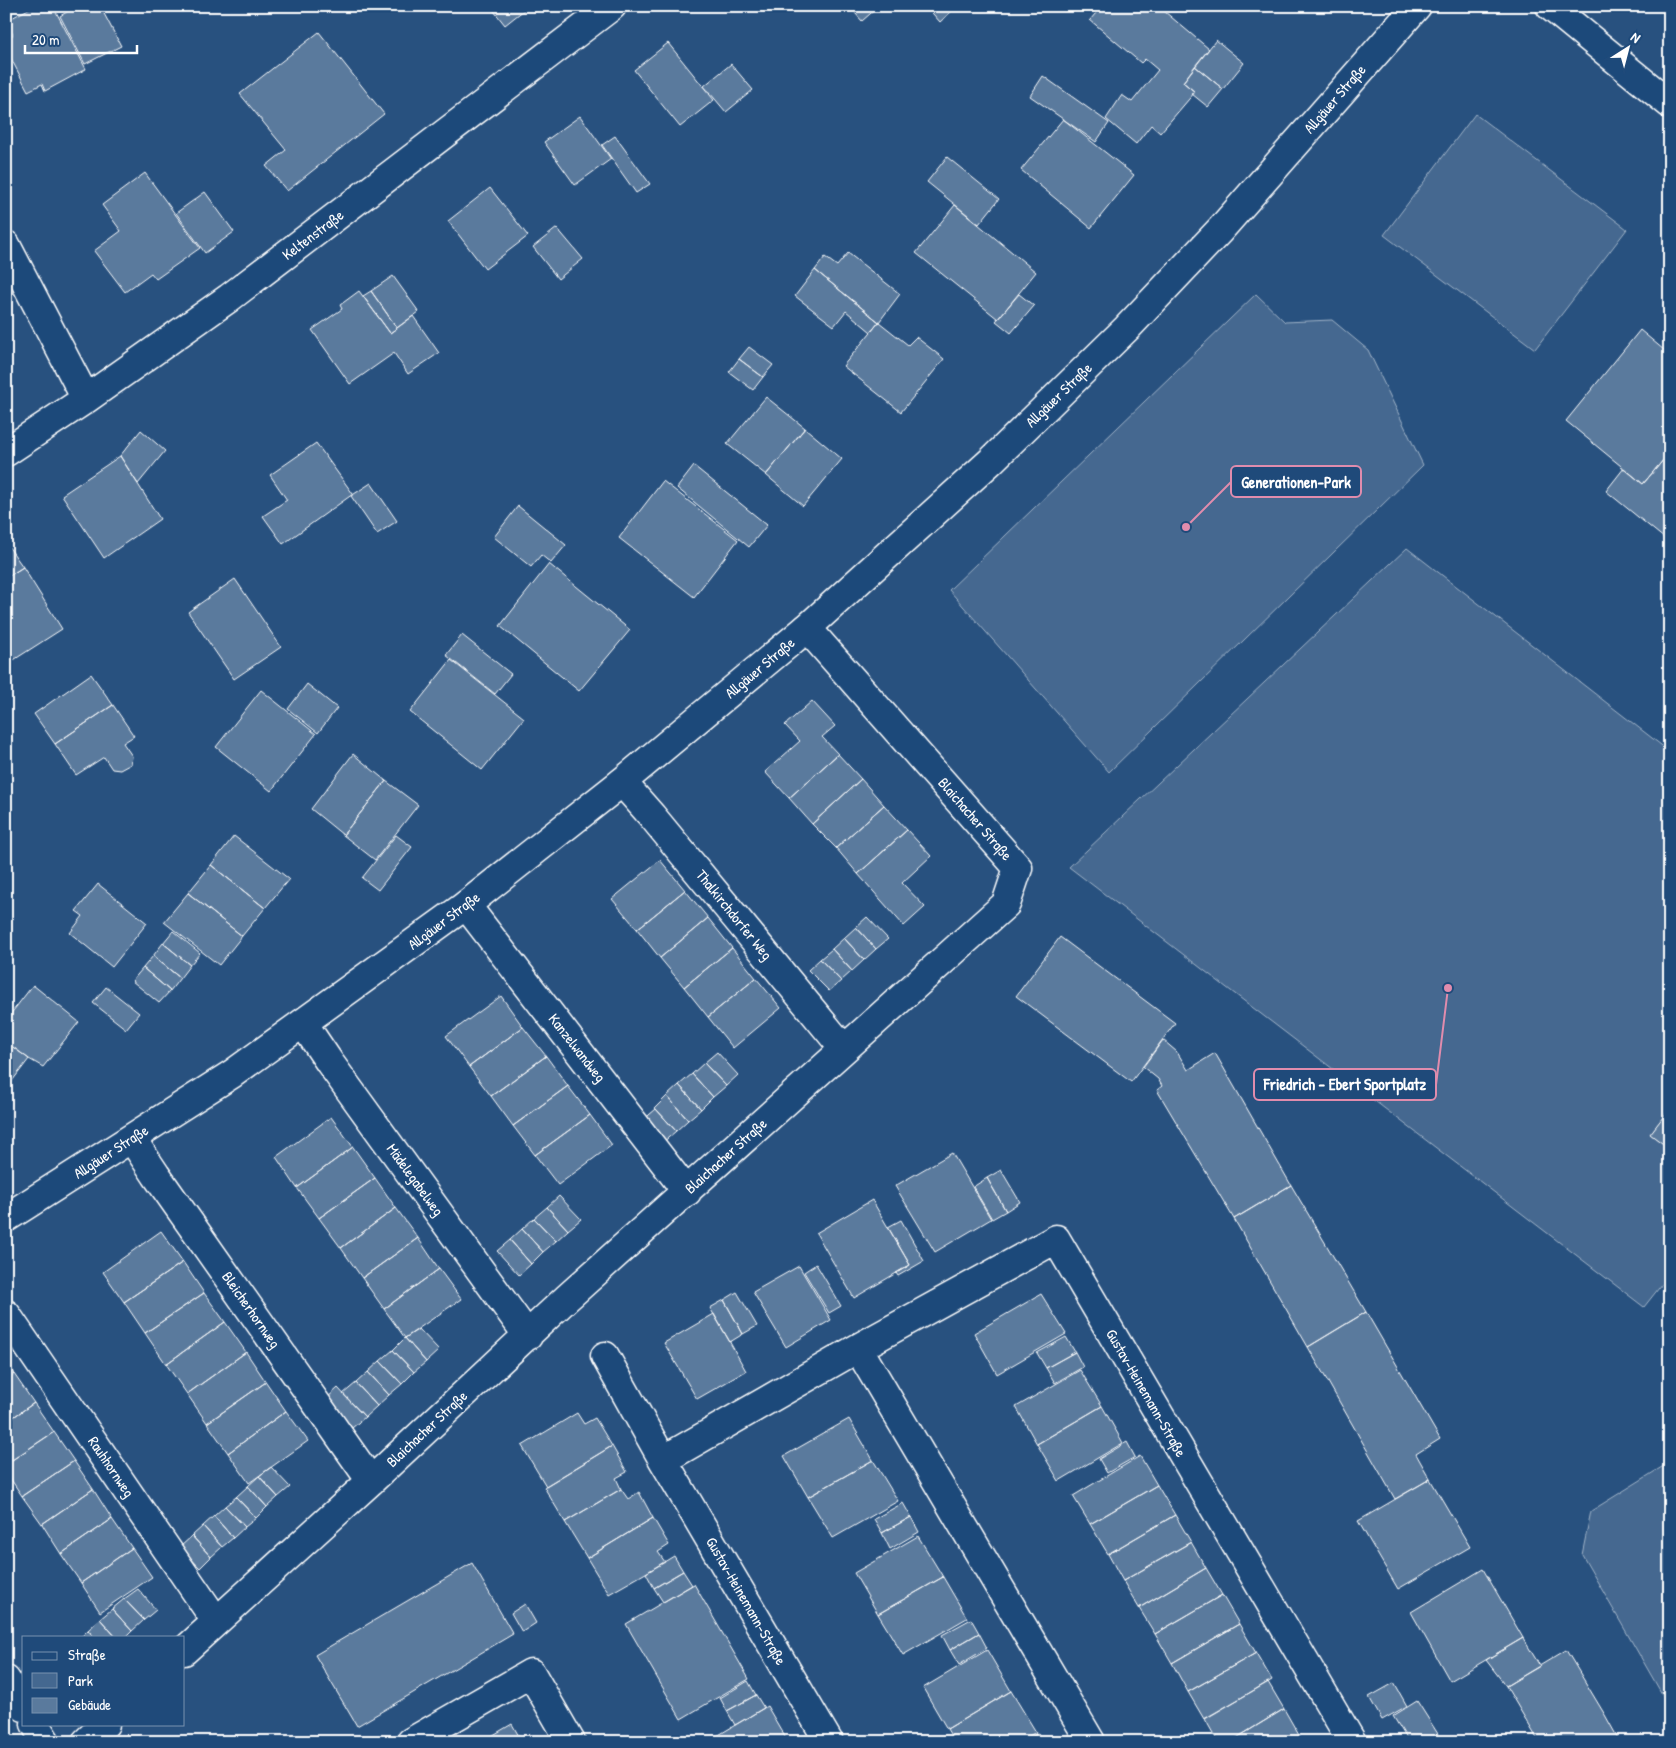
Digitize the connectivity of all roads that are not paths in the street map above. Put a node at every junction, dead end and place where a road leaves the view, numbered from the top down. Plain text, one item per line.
1 (612, 6) edge
2 (1417, 6) edge
3 (1550, 6) edge
4 (1670, 104) edge
5 (6, 245) edge
6 (86, 399) junction
7 (6, 452) edge
8 (807, 628) junction
9 (622, 782) junction
10 (466, 905) junction
11 (303, 1023) junction
12 (844, 1049) junction
13 (132, 1139) junction
14 (687, 1192) junction
15 (6, 1218) edge
16 (6, 1314) edge
17 (528, 1336) junction
18 (858, 1348) junction
19 (605, 1356) dead end
20 (663, 1460) junction
21 (371, 1481) junction
22 (216, 1621) junction
23 (185, 1650) edge
24 (6, 1680) edge
25 (22, 1704) edge
26 (36, 1726) edge
27 (103, 1726) edge
28 (46, 1742) edge
29 (86, 1742) edge
30 (411, 1742) edge
31 (571, 1742) edge
32 (829, 1742) edge
33 (1091, 1742) edge
34 (1352, 1742) edge

1 - 6 street, Keltenstraße
2 - 8 street, Allgäuer Straße
3 - 4 street
5 - 6 street
6 - 7 street, Keltenstraße
8 - 9 street, Allgäuer Straße
8 - 12 street, Blaichacher Straße
9 - 10 street, Allgäuer Straße
9 - 12 street, Thalkirchdorfer Weg
10 - 11 street, Allgäuer Straße
10 - 14 street, Kanzelwandweg
11 - 13 street, Allgäuer Straße
11 - 17 street, Mädelegabelweg
12 - 14 street, Blaichacher Straße
13 - 15 street, Allgäuer Straße
13 - 21 street, Bleicherhornweg
14 - 17 street, Blaichacher Straße
16 - 22 street, Rauhhornweg
17 - 21 street, Blaichacher Straße
18 - 20 street, Gustav-Heinemann-Straße
18 - 33 street
18 - 34 street, Gustav-Heinemann-Straße
19 - 20 street, Gustav-Heinemann-Straße
20 - 32 street, Gustav-Heinemann-Straße
21 - 22 street, Blaichacher Straße
22 - 23 street, Blaichacher Straße
24 - 25 street
26 - 28 street
27 - 29 street
30 - 31 street

